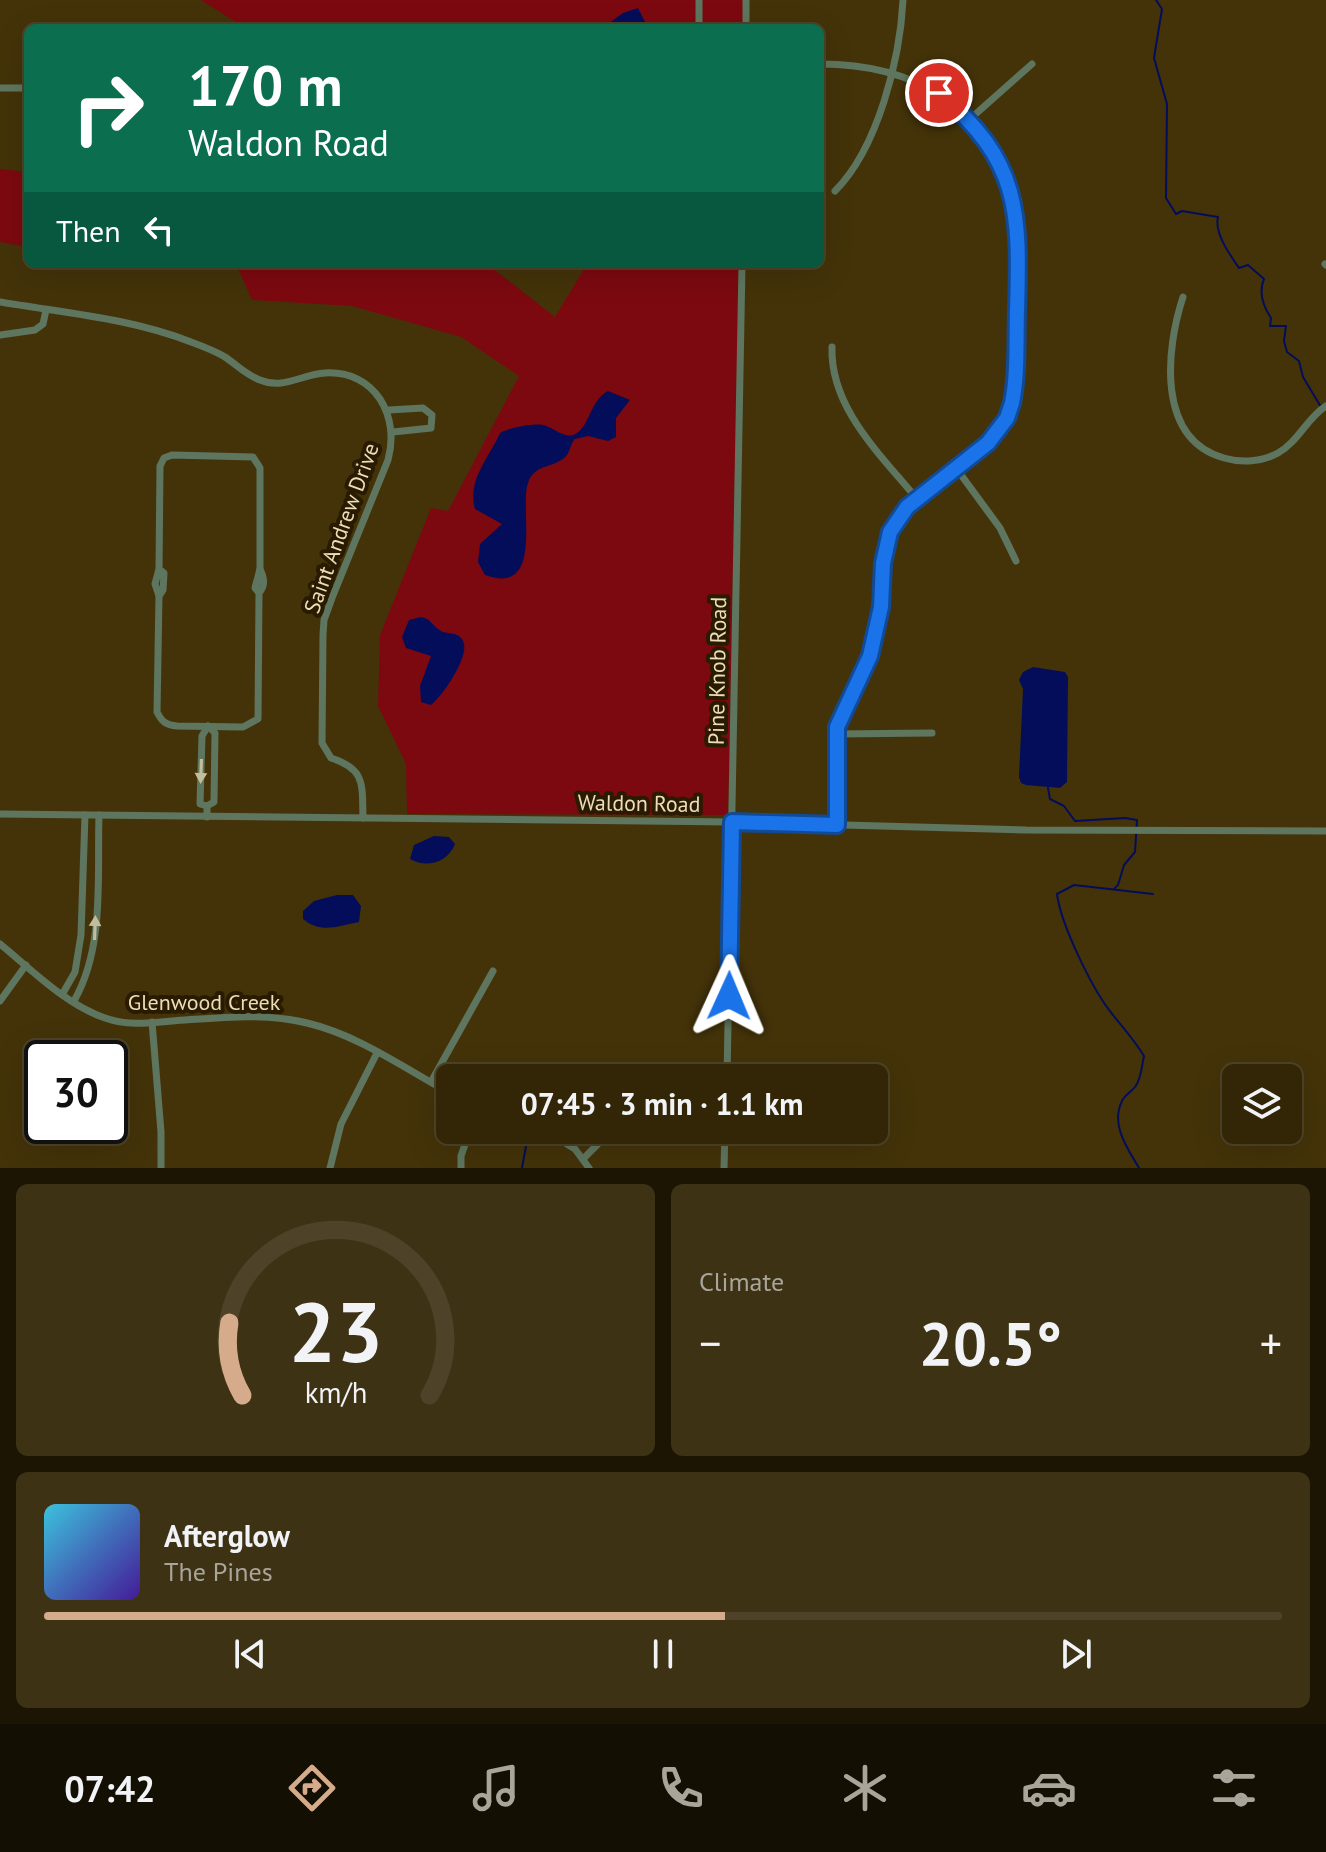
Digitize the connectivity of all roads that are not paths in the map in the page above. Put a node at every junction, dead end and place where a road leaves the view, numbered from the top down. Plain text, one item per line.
1 (699, 0) edge
2 (746, 0) edge
3 (903, 0) edge
4 (699, 24) edge
5 (746, 24) edge
6 (824, 64) edge
7 (1032, 64) dead end
8 (892, 72) junction
9 (0, 88) edge
10 (24, 88) edge
11 (970, 119) junction
12 (835, 191) dead end
13 (742, 268) edge
14 (1183, 297) dead end
15 (0, 302) edge
16 (46, 310) junction
17 (0, 335) edge
18 (832, 347) dead end
19 (1326, 406) edge
20 (389, 410) junction
21 (393, 432) junction
22 (956, 468) junction
23 (917, 499) junction
24 (1016, 561) dead end
25 (208, 726) junction
26 (932, 733) dead end
27 (837, 734) junction
28 (207, 806) junction
29 (0, 814) edge
30 (85, 815) junction
31 (99, 815) junction
32 (207, 817) junction
33 (363, 818) junction
34 (732, 822) junction
35 (837, 825) junction
36 (1326, 831) edge
37 (82, 900) junction
38 (96, 900) junction
39 (0, 944) edge
40 (26, 965) junction
41 (493, 971) dead end
42 (63, 993) junction
43 (0, 1001) edge
44 (74, 1001) junction
45 (152, 1022) junction
46 (377, 1053) junction
47 (727, 1064) edge
48 (431, 1082) junction
49 (436, 1085) edge
50 (465, 1144) edge
51 (568, 1144) edge
52 (598, 1144) edge
53 (725, 1144) edge
54 (583, 1159) junction
55 (161, 1168) edge
56 (330, 1168) edge
57 (461, 1168) edge
58 (589, 1168) edge
59 (724, 1168) edge

1 - 4 street
2 - 5 street
3 - 8 street
6 - 8 street
7 - 11 street
8 - 11 street
8 - 12 street
9 - 10 street
11 - 22 street
13 - 34 street, Pine Knob Road
14 - 19 street
15 - 16 street
16 - 17 street
16 - 20 street
18 - 23 street
20 - 21 street, Saint Andrew Drive
20 - 21 street
21 - 33 street, Saint Andrew Drive
22 - 23 street
22 - 24 street
23 - 27 street
25 - 25 street
25 -> 28 street
25 - 28 street
26 - 27 street
27 - 35 street
28 - 32 street
29 - 30 street, Waldon Road
30 - 31 street, Waldon Road
30 - 37 street
31 - 32 street, Waldon Road
31 - 38 street
32 - 33 street, Waldon Road
33 - 34 street, Waldon Road
34 - 35 street, Waldon Road
34 - 47 street, Pine Knob Road
35 - 36 street, Waldon Road
37 - 38 street
37 - 42 street
44 -> 38 street
39 - 40 street, Glenwood Creek
40 - 42 street, Glenwood Creek
40 - 43 street
41 - 48 street
42 - 44 street, Glenwood Creek
44 - 45 street, Glenwood Creek
45 - 46 street, Glenwood Creek
45 - 55 street
46 - 48 street, Glenwood Creek
46 - 56 street
48 - 49 street, Glenwood Creek
50 - 57 street
51 - 54 street
52 - 54 street
53 - 59 street
54 - 58 street

